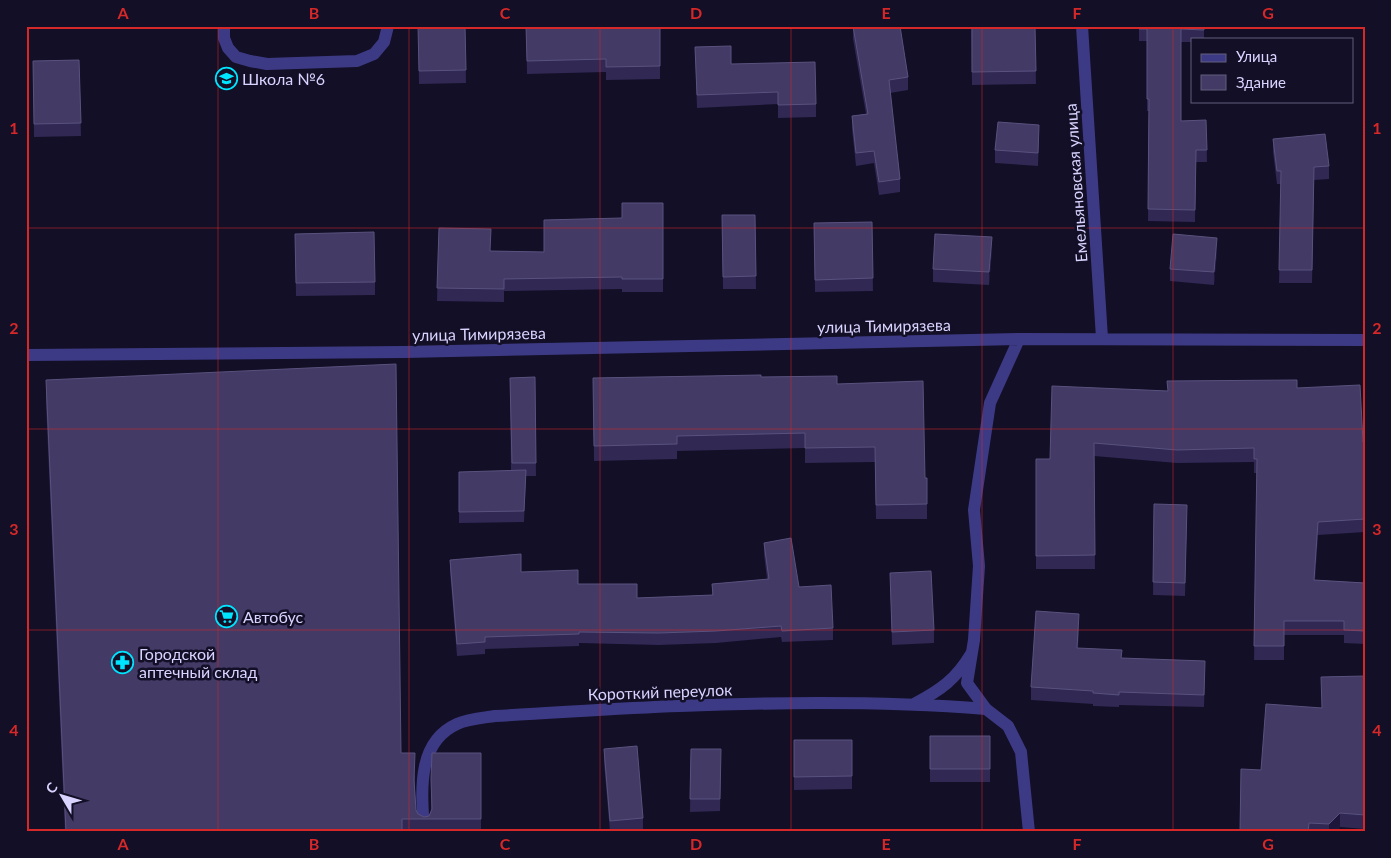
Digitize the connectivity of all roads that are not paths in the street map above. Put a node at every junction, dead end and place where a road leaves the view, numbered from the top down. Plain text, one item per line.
1 (224, 26) edge
2 (388, 26) edge
3 (1082, 26) edge
4 (1102, 338) junction
5 (1019, 339) junction
6 (1365, 340) edge
7 (26, 355) edge
8 (972, 653) junction
9 (912, 705) junction
10 (986, 709) junction
11 (424, 832) edge
12 (1029, 832) edge

1 - 2 street
3 - 4 street, Емельяновская улица
4 - 5 street, улица Тимирязева
4 - 6 street, улица Тимирязева
5 - 7 street, улица Тимирязева
5 - 8 street
8 - 9 street
8 - 10 street
9 - 10 street, Короткий переулок
9 - 11 street, Короткий переулок
10 - 12 street

